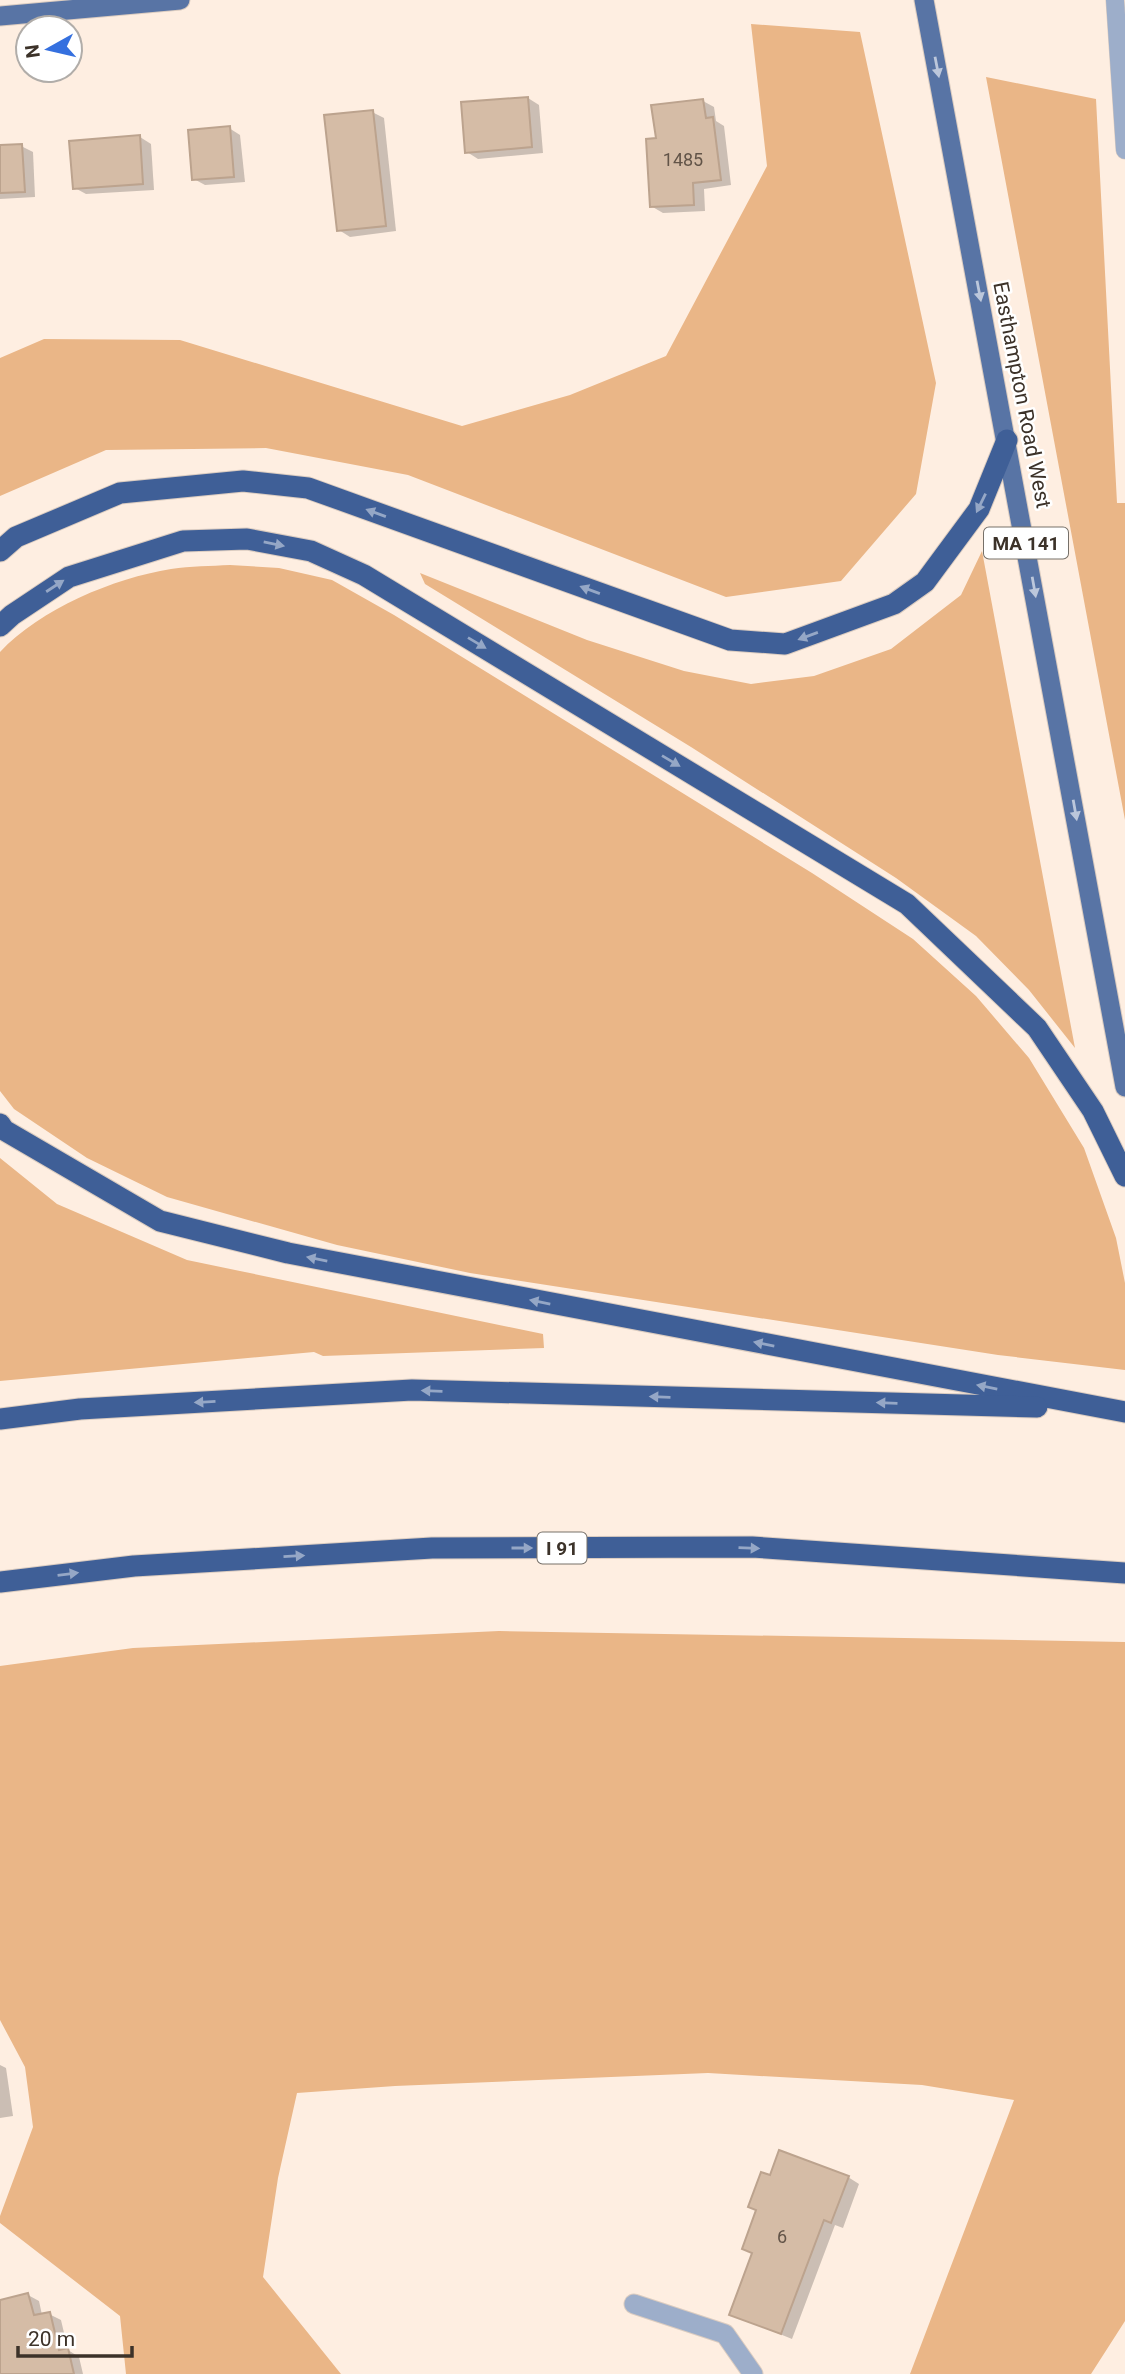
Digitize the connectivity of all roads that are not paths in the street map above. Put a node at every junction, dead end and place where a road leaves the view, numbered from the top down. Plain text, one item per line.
1 (180, 0) edge
2 (924, 0) edge
3 (1115, 0) edge
4 (0, 16) edge
5 (1125, 150) edge
6 (1007, 440) junction
7 (0, 551) edge
8 (0, 626) edge
9 (1125, 1087) edge
10 (0, 1124) edge
11 (1125, 1176) edge
12 (1102, 1409) junction
13 (1125, 1412) edge
14 (0, 1419) edge
15 (1125, 1573) edge
16 (0, 1582) edge
17 (634, 2304) dead end
18 (753, 2374) edge

1 - 4 main road
2 -> 6 main road, Easthampton Road West / MA 141
3 - 5 lane
6 -> 7 highway
6 -> 9 main road, Easthampton Road West / MA 141
8 -> 11 highway
12 -> 10 highway
12 - 13 highway
12 -> 14 highway
16 -> 15 highway, I 91
17 - 18 street

